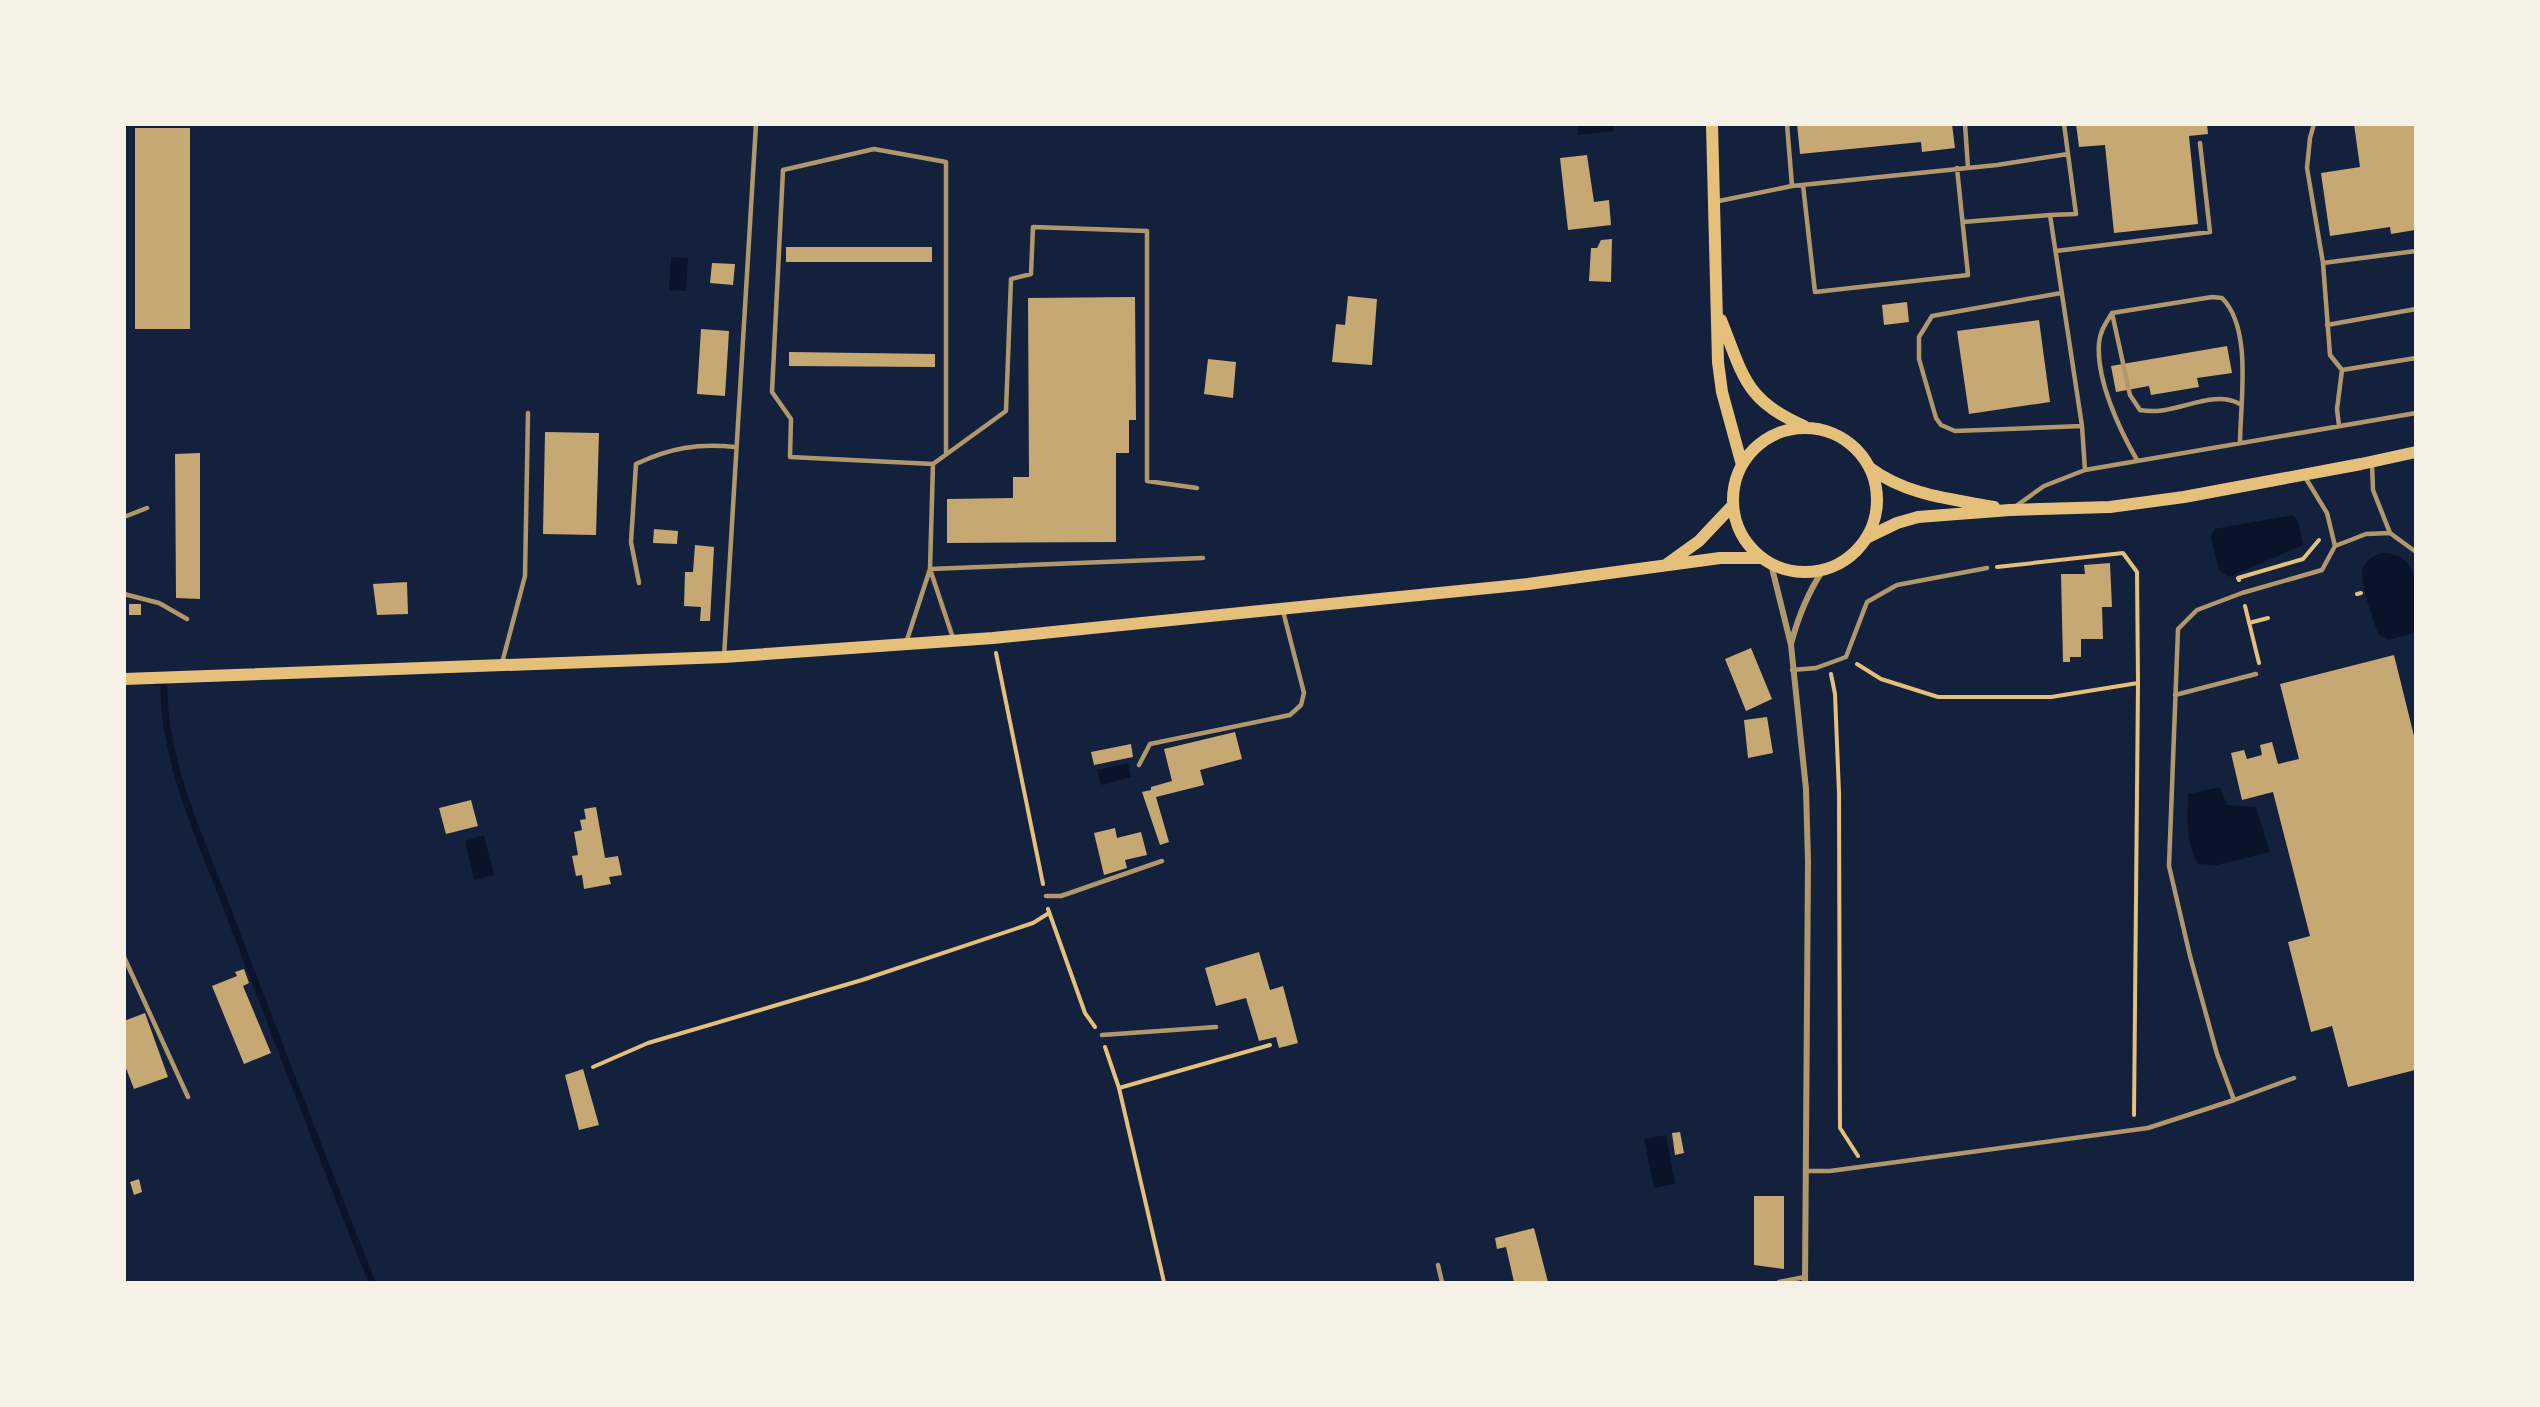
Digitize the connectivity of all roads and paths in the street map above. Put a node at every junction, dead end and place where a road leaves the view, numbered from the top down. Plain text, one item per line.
1 (756, 124) edge
2 (1712, 124) edge
3 (1787, 124) edge
4 (1965, 124) edge
5 (2064, 124) edge
6 (2314, 124) edge
7 (2200, 143) dead end
8 (2068, 154) junction
9 (1957, 168) junction
10 (1968, 168) junction
11 (1803, 185) junction
12 (1792, 186) junction
13 (1714, 202) junction
14 (2050, 215) junction
15 (1963, 222) junction
16 (2056, 251) junction
17 (2415, 251) edge
18 (2323, 263) junction
19 (2061, 293) junction
20 (2415, 309) edge
21 (1719, 313) junction
22 (2112, 313) junction
23 (2327, 325) junction
24 (2415, 358) edge
25 (2342, 370) junction
26 (2240, 404) junction
27 (2415, 412) edge
28 (528, 413) dead end
29 (2082, 426) junction
30 (2339, 426) junction
31 (1807, 427) junction
32 (2240, 443) junction
33 (735, 447) junction
34 (2415, 452) edge
35 (946, 454) junction
36 (2137, 460) junction
37 (2372, 462) junction
38 (933, 464) junction
39 (1742, 465) junction
40 (1870, 468) junction
41 (2085, 470) junction
42 (2304, 475) junction
43 (1197, 488) dead end
44 (1733, 505) junction
45 (147, 508) dead end
46 (2010, 510) junction
47 (124, 516) edge
48 (2318, 533) dead end
49 (2390, 533) junction
50 (1866, 538) junction
51 (2335, 546) junction
52 (2415, 552) edge
53 (1203, 558) dead end
54 (1766, 561) junction
55 (1666, 565) junction
56 (1987, 568) joint
57 (930, 569) junction
58 (1823, 570) junction
59 (2239, 581) dead end
60 (639, 583) dead end
61 (124, 594) edge
62 (2245, 606) dead end
63 (1283, 609) junction
64 (2268, 618) dead end
65 (186, 620) dead end
66 (2249, 623) junction
67 (993, 638) junction
68 (954, 640) junction
69 (906, 643) junction
70 (1791, 645) junction
71 (724, 657) junction
72 (1846, 657) junction
73 (1829, 663) junction
74 (502, 665) junction
75 (1792, 670) junction
76 (2256, 674) joint
77 (124, 679) edge
78 (2138, 683) junction
79 (2175, 695) junction
80 (1139, 765) dead end
81 (1162, 861) dead end
82 (1046, 896) junction
83 (1049, 913) junction
84 (124, 957) edge
85 (1216, 1027) dead end
86 (1102, 1035) junction
87 (1270, 1045) dead end
88 (594, 1067) dead end
89 (2294, 1078) dead end
90 (1119, 1088) junction
91 (188, 1097) dead end
92 (2234, 1100) junction
93 (2134, 1115) dead end
94 (1864, 1166) junction
95 (1805, 1171) junction
96 (1438, 1265) dead end
97 (1805, 1280) edge
98 (1164, 1282) edge
99 (1442, 1282) edge
100 (1779, 1282) edge

1 - 33 lane
2 - 13 main road
3 - 12 lane
4 - 10 lane
5 - 8 lane
6 - 18 lane
7 - 16 lane
8 - 10 lane
8 - 14 lane
9 - 10 lane
9 - 11 lane
9 - 15 lane
11 - 12 lane
11 - 15 lane
12 - 13 lane
13 - 21 main road
14 - 15 lane
14 - 16 lane
16 - 19 lane
17 - 18 lane
18 - 23 lane
19 - 29 lane
19 - 29 lane
20 - 23 lane
21 - 31 main road
21 - 39 main road
22 - 26 lane
22 - 26 lane
22 - 36 lane
23 - 25 lane
24 - 25 lane
25 - 30 lane
26 - 32 lane
27 - 30 lane
28 - 74 lane
29 - 41 lane
30 - 32 lane
31 - 39 main road
31 - 40 main road
32 - 36 lane
33 - 60 lane
33 - 71 lane
34 - 37 main road
35 - 38 lane
35 - 38 lane
35 - 43 lane
36 - 41 lane
37 - 42 main road
37 - 49 lane
38 - 57 lane
39 - 44 main road
40 - 46 main road
40 - 50 main road
41 - 46 lane
42 - 46 main road
42 - 51 lane
44 - 54 main road
44 - 55 main road
45 - 47 lane
46 - 50 main road
48 - 59 path
49 - 51 lane
49 - 52 lane
50 - 58 main road
51 - 79 lane
53 - 57 lane
54 - 55 main road
54 - 58 main road
54 - 70 street
55 - 63 main road
56 - 72 lane
56 - 78 path
57 - 68 lane
57 - 69 lane
58 - 70 street
61 - 65 lane
62 - 66 path
63 - 67 main road
63 - 80 lane
64 - 66 path
66 - 76 path
67 - 68 main road
67 - 82 path
68 - 69 main road
69 - 71 main road
70 - 75 street
71 - 74 main road
72 - 73 lane
72 - 78 path
73 - 75 lane
73 - 94 path
74 - 77 main road
75 - 95 street
76 - 79 lane
78 - 93 path
79 - 92 lane
81 - 82 lane
82 - 83 path
83 - 86 path
83 - 88 path
84 - 91 lane
85 - 86 lane
86 - 90 path
87 - 90 path
89 - 92 lane
90 - 98 path
92 - 94 lane
94 - 95 lane
95 - 97 street
96 - 99 lane
97 - 100 lane

